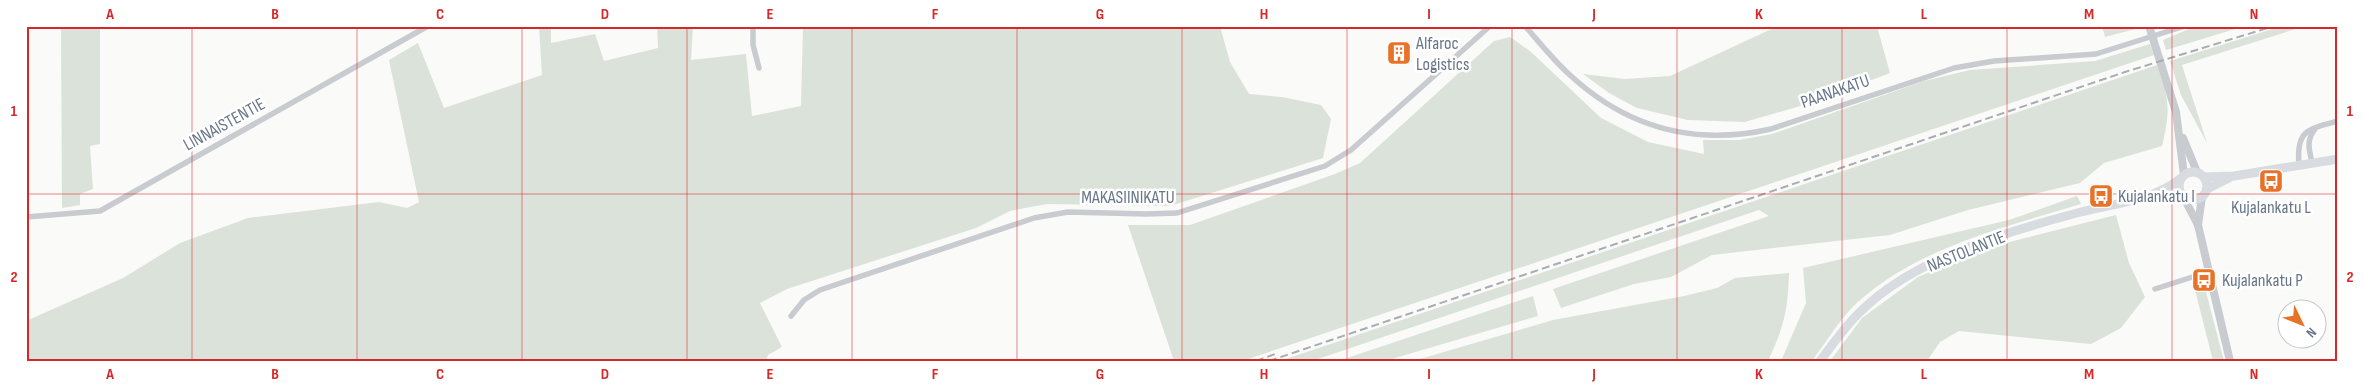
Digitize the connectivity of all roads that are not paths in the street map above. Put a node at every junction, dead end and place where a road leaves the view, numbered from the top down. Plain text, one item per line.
1 (428, 26) edge
2 (752, 26) edge
3 (1490, 26) edge
4 (1524, 26) edge
5 (2149, 26) edge
6 (2185, 26) edge
7 (759, 68) dead end
8 (2338, 121) edge
9 (2316, 128) junction
10 (2180, 129) junction
11 (2338, 159) edge
12 (2312, 162) junction
13 (2299, 164) junction
14 (2201, 175) junction
15 (2234, 176) junction
16 (2182, 177) junction
17 (2204, 193) junction
18 (2182, 195) junction
19 (2143, 196) junction
20 (26, 217) edge
21 (2198, 225) junction
22 (2208, 272) junction
23 (2155, 289) dead end
24 (791, 316) dead end
25 (1820, 361) edge
26 (2230, 361) edge

1 - 20 street, LINNAISTENTIE
2 - 7 street
3 - 24 street, MAKASIINIKATU
4 - 6 street, PAANAKATU
5 - 10 street
8 - 9 street
9 - 12 street
9 - 13 street
10 - 14 street
10 - 16 street
11 - 12 main road
12 - 13 main road
13 - 15 main road
14 - 15 main road
14 - 16 main road
14 - 17 main road
15 - 17 main road
16 - 18 main road
16 - 19 main road, NASTOLANTIE
17 - 18 main road
17 - 21 street
18 - 19 main road, NASTOLANTIE
18 - 21 street
19 - 25 main road, NASTOLANTIE
21 - 22 street
22 - 23 street
22 - 26 street

